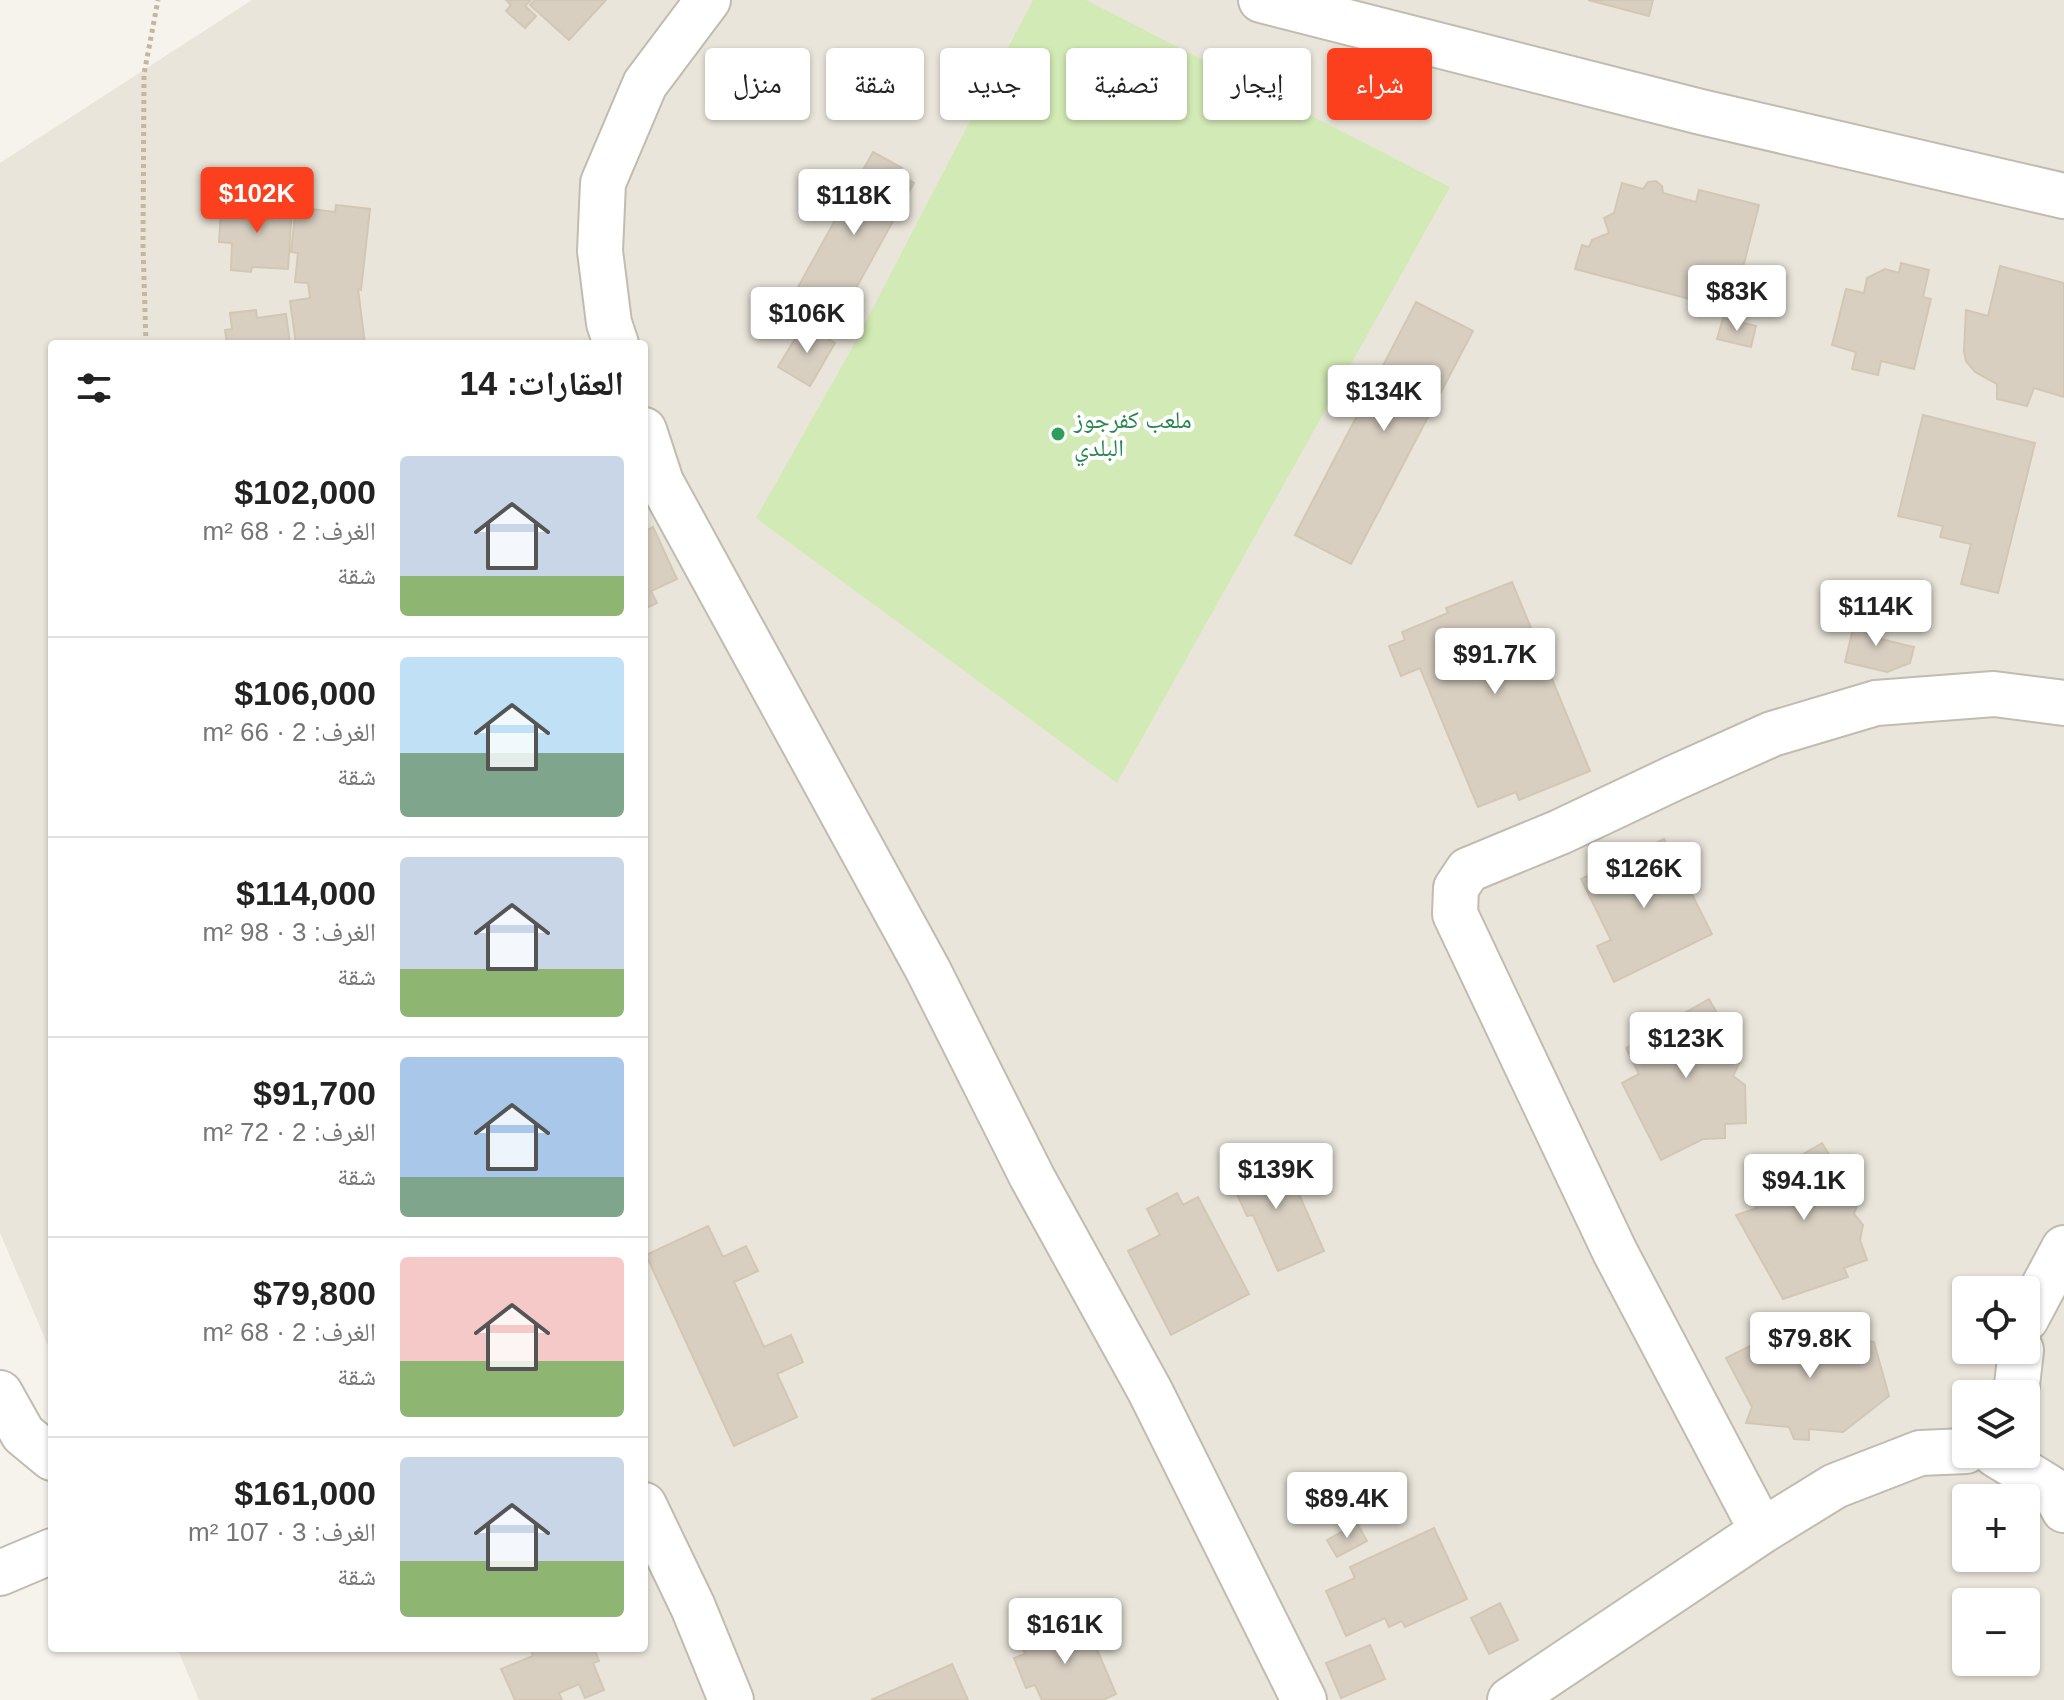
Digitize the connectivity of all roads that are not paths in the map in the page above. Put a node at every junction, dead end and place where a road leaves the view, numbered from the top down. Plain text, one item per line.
1 (708, 0) edge
2 (1261, 0) edge
3 (2064, 196) edge
4 (615, 340) edge
5 (648, 442) edge
6 (2064, 703) edge
7 (2064, 1248) edge
8 (2040, 1293) edge
9 (0, 1393) edge
10 (1952, 1452) edge
11 (48, 1455) edge
12 (2018, 1468) edge
13 (2064, 1510) edge
14 (648, 1513) edge
15 (1762, 1531) junction
16 (48, 1553) edge
17 (0, 1573) edge
18 (731, 1700) edge
19 (1304, 1700) edge
20 (1510, 1700) edge

1 - 4 street
2 - 3 street
5 - 19 street
6 - 15 street
7 - 8 street
9 - 11 street
10 - 15 street
12 - 13 street
14 - 18 street
15 - 20 street
16 - 17 street

